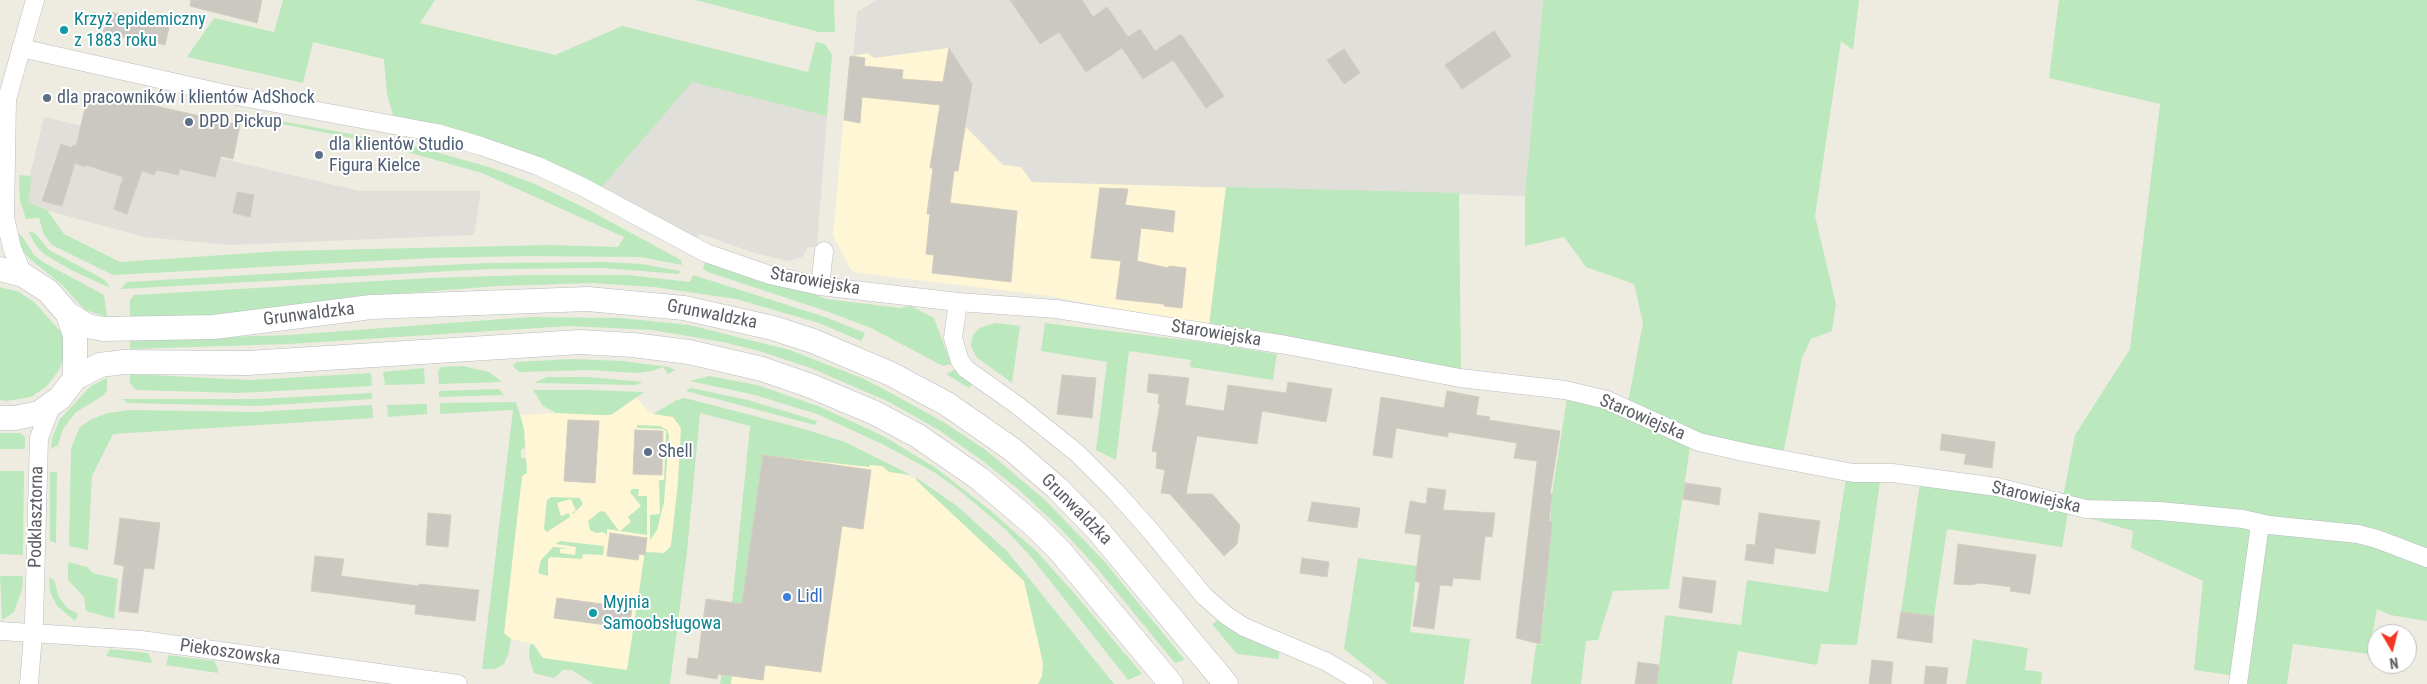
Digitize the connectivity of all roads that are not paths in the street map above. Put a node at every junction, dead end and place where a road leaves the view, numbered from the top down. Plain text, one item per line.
1 (35, 0) edge
2 (21, 48) junction
3 (4, 106) edge
4 (824, 251) dead end
5 (0, 269) edge
6 (23, 275) junction
7 (820, 286) junction
8 (958, 302) junction
9 (68, 314) junction
10 (75, 378) junction
11 (52, 404) junction
12 (0, 418) edge
13 (2260, 524) junction
14 (2427, 558) edge
15 (0, 631) edge
16 (33, 632) junction
17 (29, 684) edge
18 (458, 684) edge
19 (1171, 684) edge
20 (1226, 684) edge
21 (1364, 684) edge
22 (2238, 684) edge

1 - 2 street
2 - 3 street
2 - 7 street, Starowiejska
3 - 6 street
4 - 7 street
5 - 6 main road
6 - 9 main road
7 - 8 street, Starowiejska
8 - 13 street, Starowiejska
8 - 21 street
9 - 10 main road
9 - 20 main road, Grunwaldzka
10 - 11 main road
10 - 19 main road
11 - 12 main road
11 - 16 street, Podklasztorna
13 - 14 street, Starowiejska
13 - 22 street
15 - 16 street, Piekoszowska
16 - 17 street, Podklasztorna
16 - 18 street, Piekoszowska

